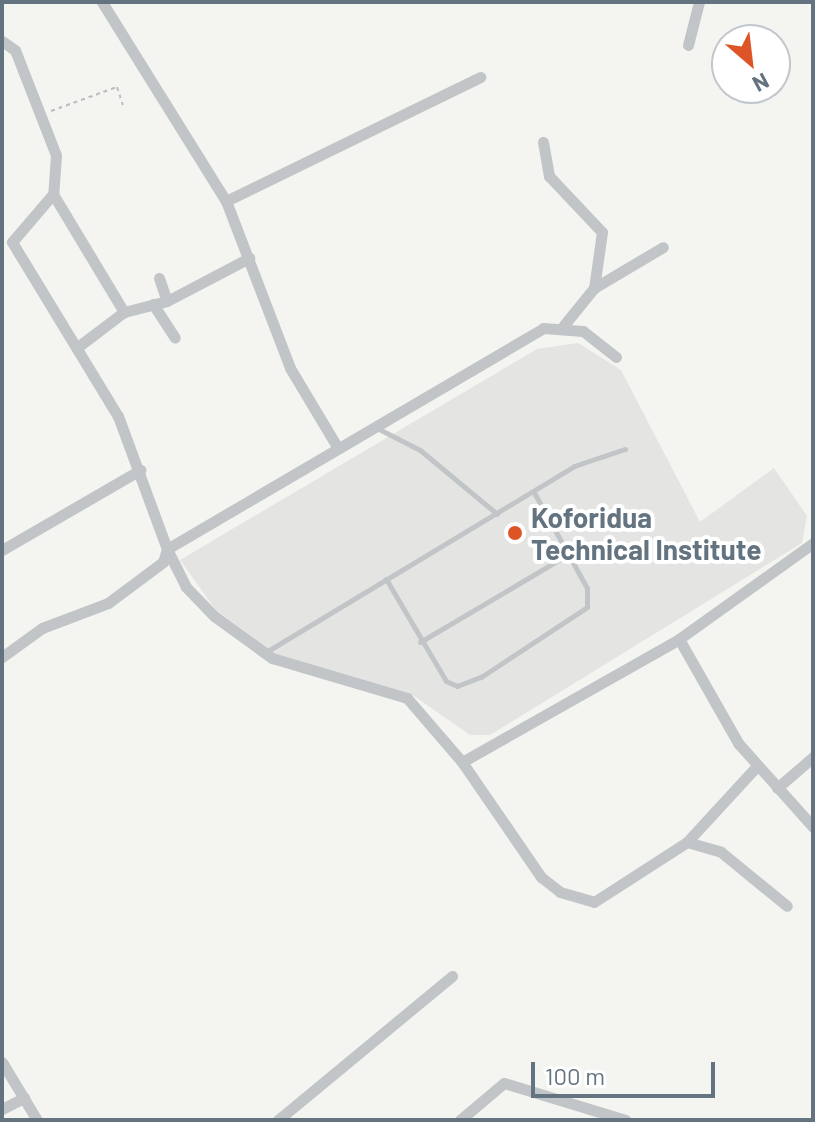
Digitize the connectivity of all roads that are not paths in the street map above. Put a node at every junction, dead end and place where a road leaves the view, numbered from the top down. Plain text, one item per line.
1 (102, 2) edge
2 (699, 2) edge
3 (2, 41) edge
4 (688, 45) dead end
5 (480, 77) dead end
6 (543, 142) dead end
7 (53, 194) junction
8 (226, 201) junction
9 (7, 244) edge
10 (663, 247) dead end
11 (249, 258) junction
12 (159, 278) dead end
13 (594, 288) junction
14 (167, 301) junction
15 (153, 304) junction
16 (124, 312) junction
17 (564, 325) junction
18 (175, 338) dead end
19 (79, 346) junction
20 (616, 357) dead end
21 (370, 424) junction
22 (336, 445) junction
23 (625, 449) dead end
24 (140, 470) junction
25 (535, 494) junction
26 (497, 514) junction
27 (813, 543) edge
28 (167, 549) junction
29 (2, 550) edge
30 (569, 554) junction
31 (386, 579) junction
32 (679, 639) junction
33 (420, 642) junction
34 (265, 653) junction
35 (2, 657) edge
36 (813, 757) edge
37 (462, 762) junction
38 (757, 766) junction
39 (777, 788) junction
40 (813, 827) edge
41 (687, 842) junction
42 (787, 906) dead end
43 (452, 976) dead end
44 (2, 1062) edge
45 (24, 1098) junction
46 (2, 1109) edge
47 (37, 1120) edge
48 (278, 1120) edge
49 (460, 1120) edge
50 (626, 1120) edge

1 - 8 street
2 - 4 street
3 - 7 street
5 - 8 street
6 - 13 street
7 - 9 street
7 - 16 street
8 - 11 street
9 - 19 street
10 - 13 street
11 - 14 street
11 - 22 street
12 - 14 street
13 - 17 street
14 - 15 street
15 - 16 street
15 - 18 street
16 - 19 street
17 - 20 street
17 - 21 street
19 - 24 street
21 - 22 street
21 - 26 lane
22 - 28 street
23 - 25 lane
24 - 28 street
24 - 29 street
25 - 26 lane
25 - 30 lane
26 - 31 lane
27 - 32 street
28 - 34 street
28 - 35 street
30 - 33 lane
30 - 33 lane
31 - 33 lane
31 - 34 lane
32 - 37 street
32 - 38 street
34 - 37 street
36 - 39 street
37 - 41 street
38 - 39 street
38 - 41 street
39 - 40 street
41 - 42 street
43 - 48 street
44 - 45 street
45 - 46 street
45 - 47 street
49 - 50 street

